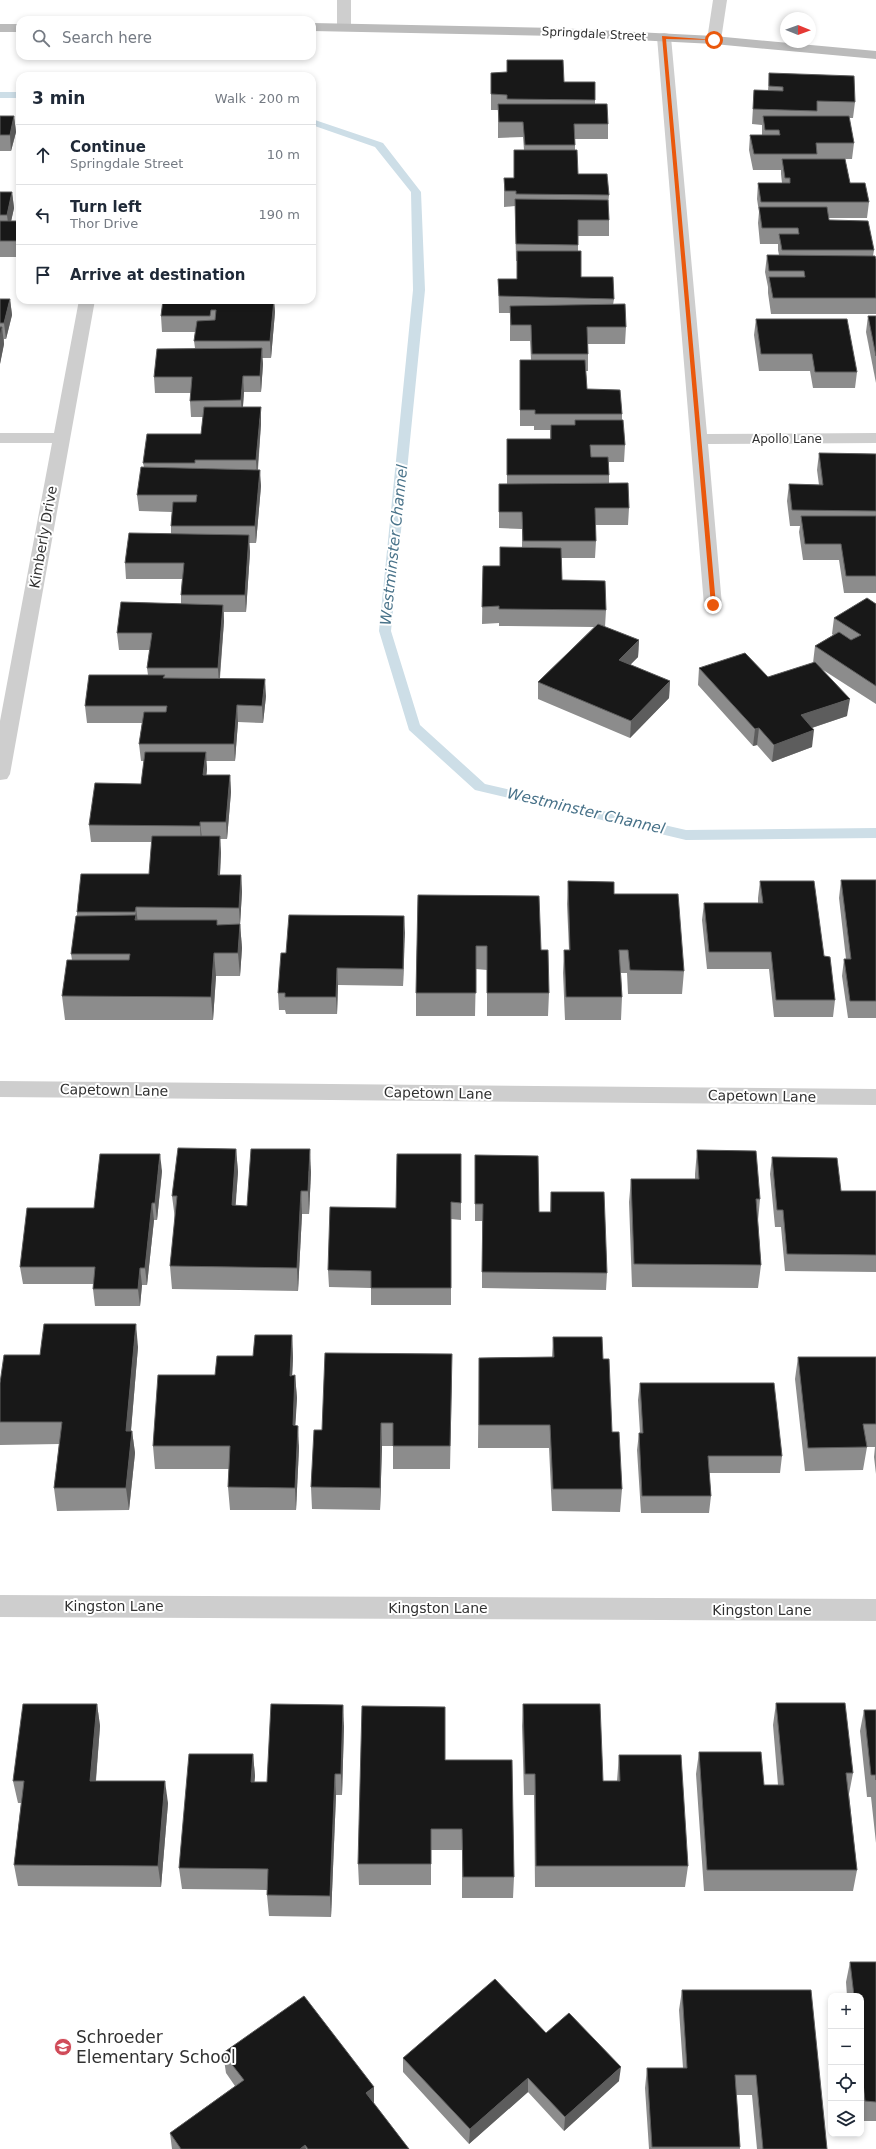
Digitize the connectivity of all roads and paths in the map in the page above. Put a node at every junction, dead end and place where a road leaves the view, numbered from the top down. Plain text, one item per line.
1 (344, 0) edge
2 (720, 0) edge
3 (316, 27) edge
4 (344, 27) junction
5 (0, 28) edge
6 (16, 28) edge
7 (664, 37) junction
8 (714, 40) junction
9 (876, 54) edge
10 (86, 304) edge
11 (0, 438) edge
12 (61, 438) junction
13 (876, 438) edge
14 (699, 439) junction
15 (713, 605) dead end
16 (0, 774) edge
17 (0, 1089) edge
18 (876, 1097) edge
19 (0, 1606) edge
20 (876, 1610) edge

1 - 4 street
2 - 8 lane
3 - 4 main road, Springdale Street
4 - 7 main road, Springdale Street
5 - 6 main road
7 - 8 main road, Springdale Street
7 - 14 street
8 - 9 main road, Springdale Street
10 - 12 street, Kimberly Drive
11 - 12 street
12 - 16 street, Kimberly Drive
13 - 14 street, Apollo Lane
14 - 15 street
17 - 18 street, Capetown Lane
19 - 20 street, Kingston Lane

